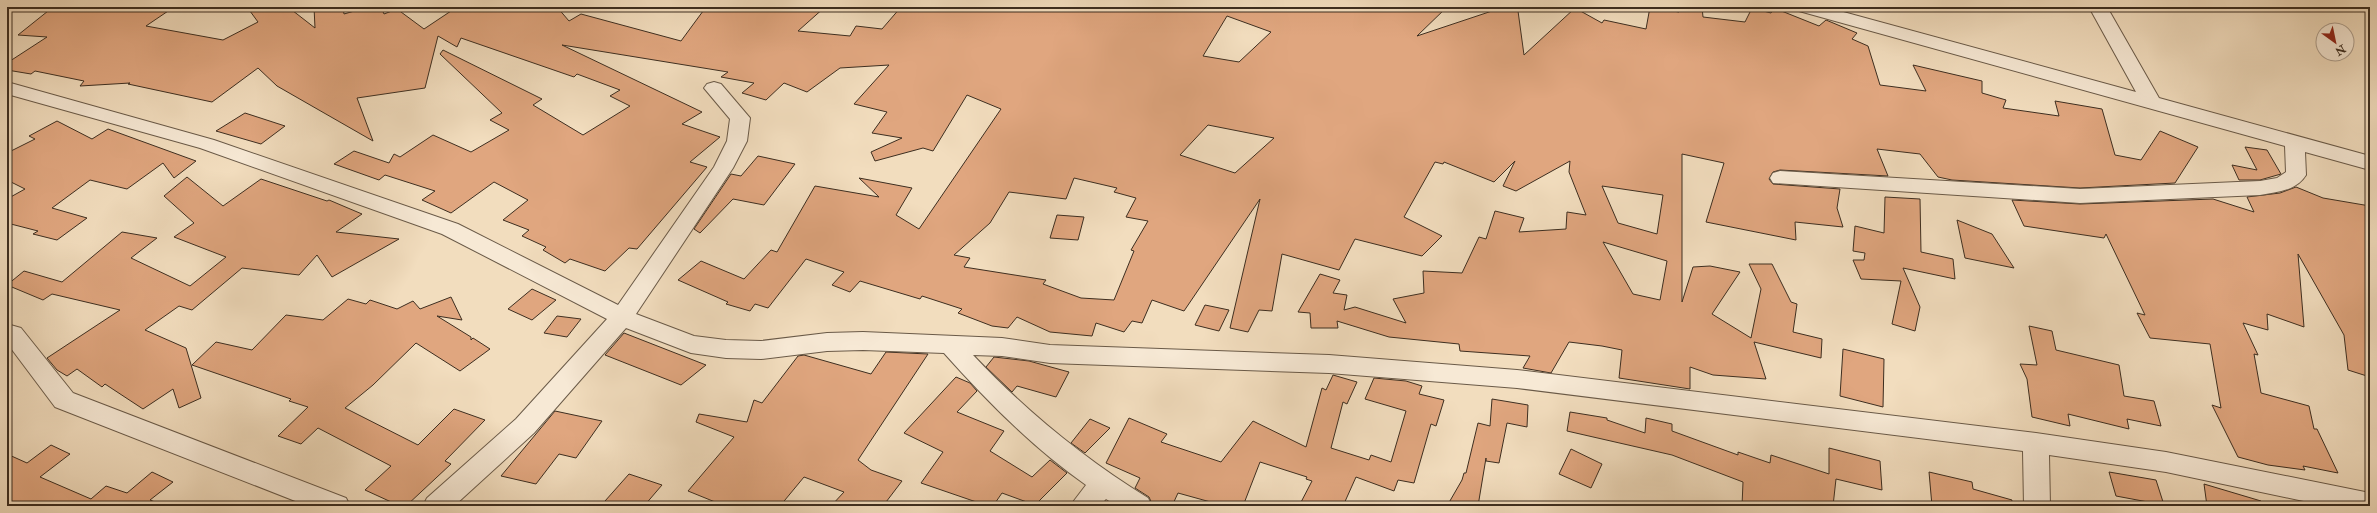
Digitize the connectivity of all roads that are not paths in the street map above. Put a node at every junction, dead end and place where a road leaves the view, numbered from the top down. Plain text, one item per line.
1 (1805, 7) edge
2 (2098, 7) edge
3 (7, 88) edge
4 (714, 88) dead end
5 (2151, 102) junction
6 (2295, 143) junction
7 (2370, 163) edge
8 (1780, 178) dead end
9 (622, 317) junction
10 (7, 334) edge
11 (951, 346) junction
12 (2036, 442) junction
13 (1102, 485) junction
14 (2370, 504) edge
15 (337, 506) edge
16 (436, 506) edge
17 (1083, 506) edge
18 (1139, 506) edge
19 (2037, 506) edge

1 - 5 street
2 - 5 street
3 - 9 street
4 - 9 street
5 - 6 street
6 - 7 street
6 - 8 street
9 - 11 street
9 - 16 street
10 - 15 street
11 - 12 street
11 - 13 street
12 - 14 street
12 - 19 street
13 - 17 street
13 - 18 street

